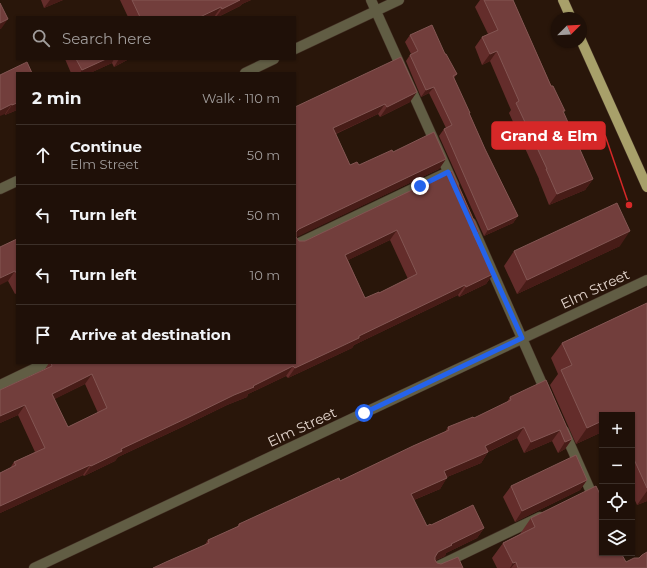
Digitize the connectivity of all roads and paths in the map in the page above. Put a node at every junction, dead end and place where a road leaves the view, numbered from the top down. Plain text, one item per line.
1 (371, 0) edge
2 (399, 0) edge
3 (563, 0) edge
4 (376, 11) junction
5 (568, 12) edge
6 (585, 48) edge
7 (296, 49) edge
8 (272, 60) edge
9 (247, 72) edge
10 (448, 172) junction
11 (16, 181) edge
12 (647, 187) edge
13 (0, 189) edge
14 (458, 194) edge
15 (468, 216) edge
16 (296, 245) edge
17 (647, 280) edge
18 (522, 338) junction
19 (44, 364) edge
20 (0, 385) edge
21 (550, 401) edge
22 (560, 422) edge
23 (599, 512) edge
24 (548, 513) edge
25 (34, 568) edge
26 (434, 568) edge

1 - 4 street
2 - 4 street
3 - 5 main road
4 - 7 street
4 - 10 street
6 - 12 main road
8 - 9 street
10 - 14 street
10 - 16 street
11 - 13 street
15 - 18 street
17 - 18 street, Elm Street
18 - 21 street
18 - 25 street, Elm Street
19 - 20 street
22 - 23 street
24 - 26 street

